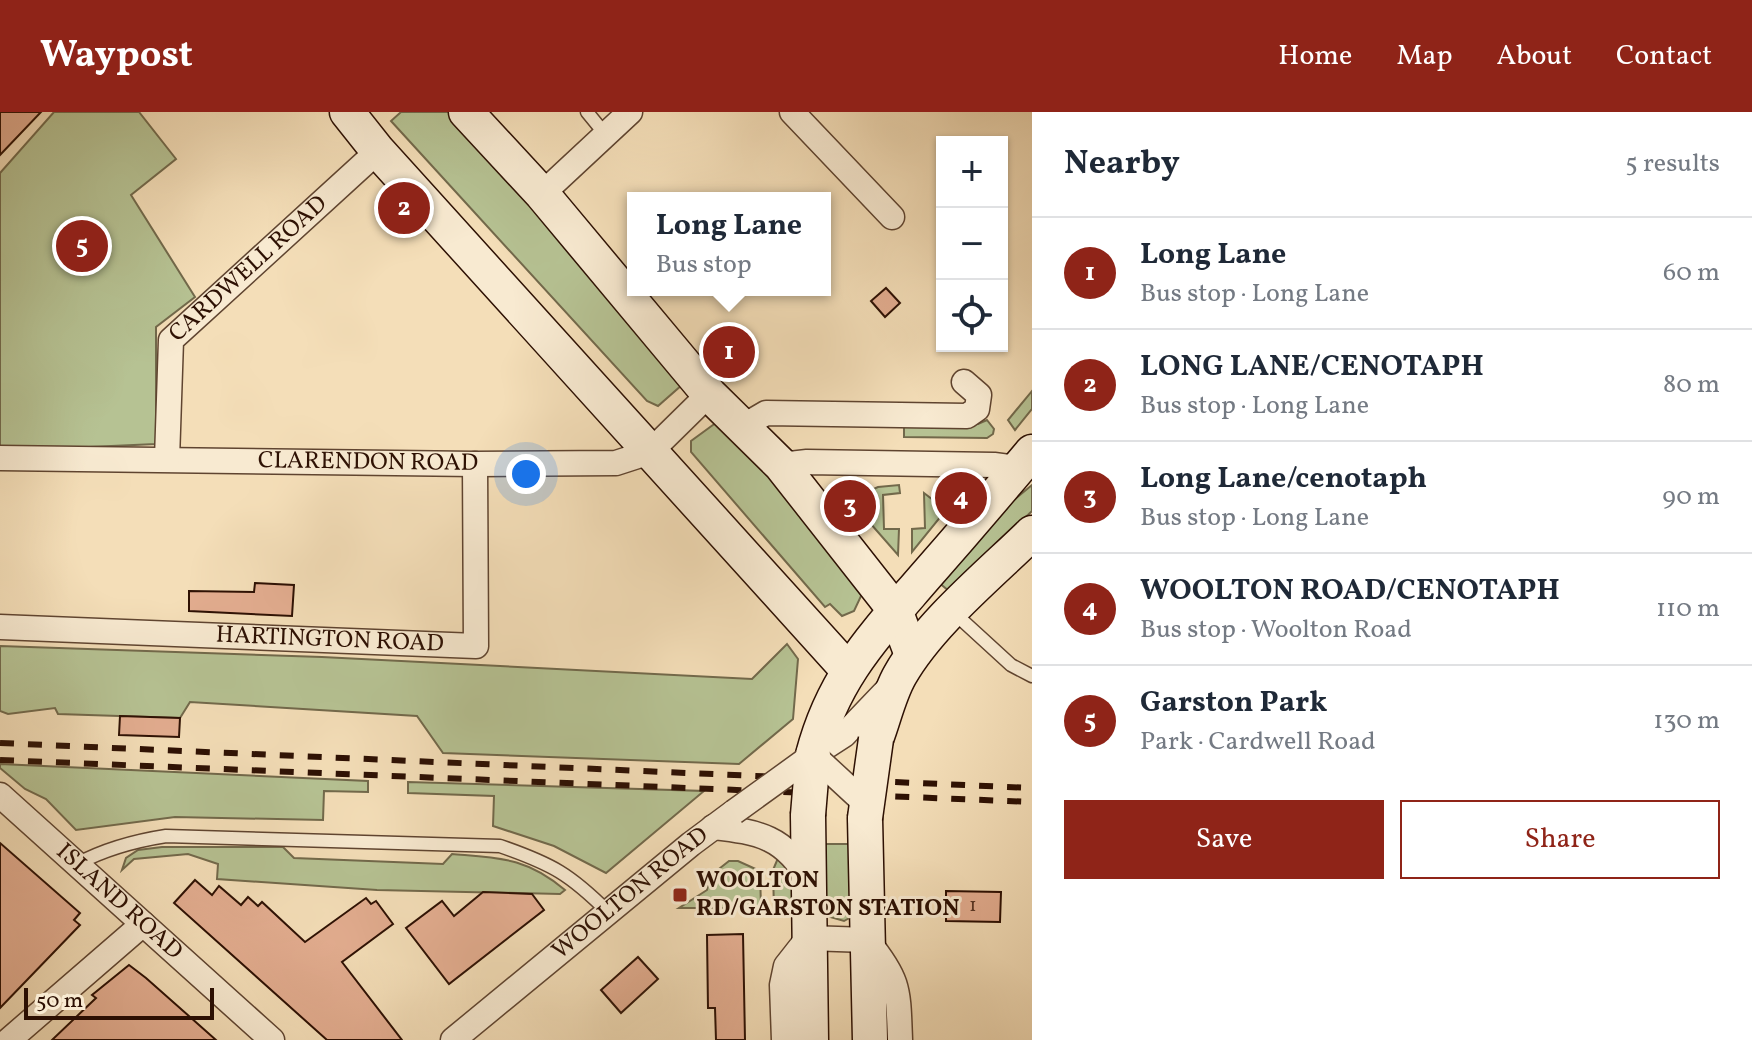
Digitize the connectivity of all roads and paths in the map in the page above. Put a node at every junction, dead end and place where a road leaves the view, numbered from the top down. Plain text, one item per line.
1 (466, 112) edge
2 (587, 112) edge
3 (630, 112) edge
4 (792, 112) edge
5 (357, 116) edge
6 (605, 134) junction
7 (378, 151) junction
8 (542, 194) junction
9 (892, 217) dead end
10 (627, 296) edge
11 (627, 296) edge
12 (964, 382) dead end
13 (709, 394) junction
14 (742, 427) junction
15 (650, 452) junction
16 (0, 458) edge
17 (167, 459) junction
18 (1025, 460) edge
19 (475, 464) junction
20 (781, 465) junction
21 (1032, 533) edge
22 (895, 610) junction
23 (952, 611) junction
24 (0, 627) edge
25 (907, 665) junction
26 (848, 670) junction
27 (1032, 676) edge
28 (838, 740) junction
29 (0, 795) edge
30 (865, 810) junction
31 (713, 827) junction
32 (77, 864) junction
33 (809, 880) junction
34 (609, 913) junction
35 (143, 924) junction
36 (808, 938) junction
37 (867, 940) junction
38 (9, 1040) edge
39 (272, 1040) edge
40 (453, 1040) edge
41 (784, 1040) edge
42 (811, 1040) edge
43 (870, 1040) edge
44 (900, 1040) edge

1 - 8 street
2 - 6 lane
3 - 6 street
4 - 9 street
5 - 7 street
6 - 8 street
7 - 15 street
7 - 17 street, CARDWELL ROAD
8 - 10 street
11 - 13 street
12 - 14 street
13 - 14 street
13 - 15 street, CLARENDON ROAD
14 - 20 street
15 - 19 street, CLARENDON ROAD
15 - 26 street
16 - 17 street, CLARENDON ROAD
17 - 19 street, CLARENDON ROAD
18 - 20 street
18 - 22 street
19 - 24 street, HARTINGTON ROAD
20 - 22 street
21 - 23 street
22 - 25 street
22 - 26 street
23 - 25 street
23 - 27 lane
25 - 26 street
25 - 28 street
26 - 28 street
28 - 30 street, bridge
28 - 30 street, bridge
28 - 31 street, WOOLTON ROAD, bridge
28 - 33 street, bridge
29 - 32 street, ISLAND ROAD
30 - 37 street
31 - 33 street
31 - 34 street, WOOLTON ROAD
32 - 34 lane
32 - 35 street, ISLAND ROAD
33 - 36 street
34 - 40 street, WOOLTON ROAD
35 - 38 street
35 - 39 street, ISLAND ROAD
36 - 37 street
36 - 41 street
36 - 42 street
37 - 43 street
37 - 44 street

